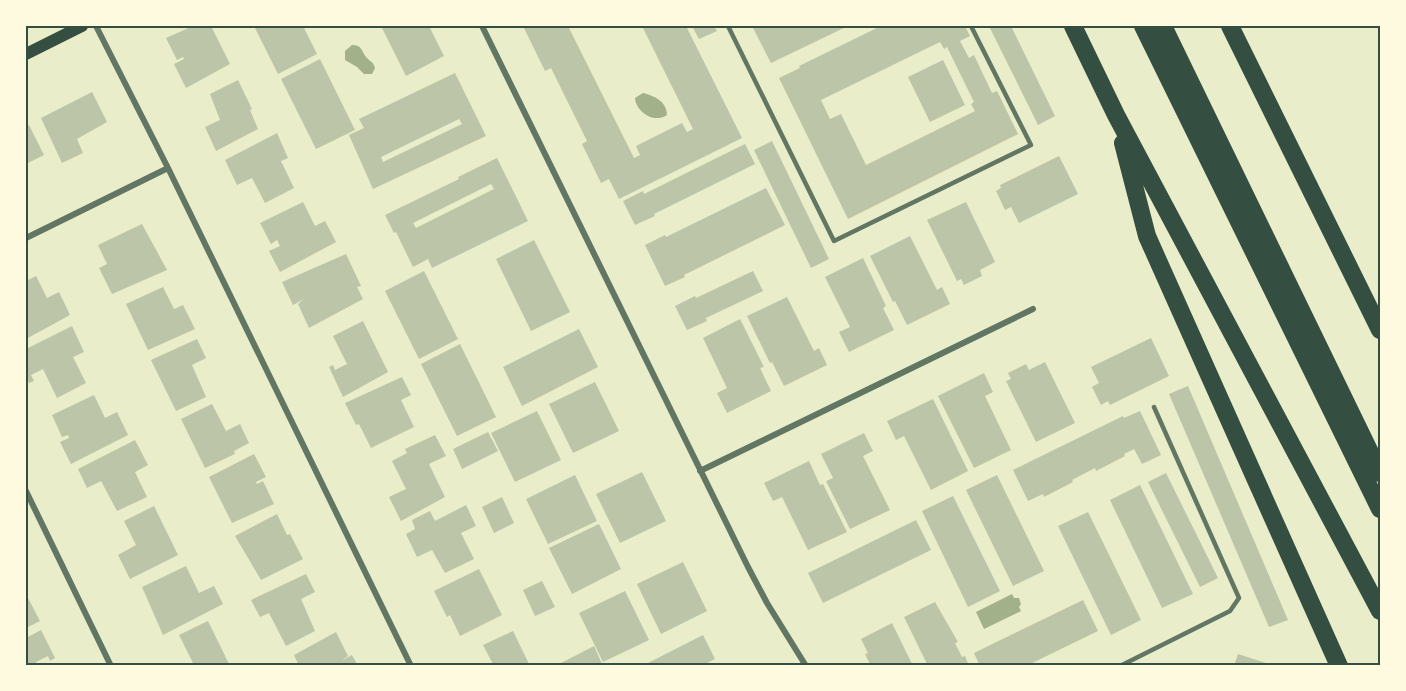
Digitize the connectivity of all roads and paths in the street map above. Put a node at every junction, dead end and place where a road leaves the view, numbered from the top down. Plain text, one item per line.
1 (82, 26) edge
2 (96, 26) edge
3 (482, 26) edge
4 (728, 26) edge
5 (971, 26) edge
6 (1073, 26) edge
7 (1143, 26) edge
8 (1163, 26) edge
9 (1230, 26) edge
10 (26, 54) edge
11 (1116, 116) junction
12 (168, 168) junction
13 (26, 238) edge
14 (1033, 309) dead end
15 (1380, 330) edge
16 (1154, 407) dead end
17 (700, 471) junction
18 (1380, 473) edge
19 (26, 491) edge
20 (1380, 509) edge
21 (1380, 611) edge
22 (111, 666) edge
23 (411, 666) edge
24 (806, 666) edge
25 (1120, 666) edge
26 (1339, 666) edge

1 - 10 main road
2 - 12 street
3 - 17 street
4 - 5 lane
6 - 11 highway
7 - 20 highway
8 - 18 highway
9 - 15 highway
11 - 21 highway
11 - 26 highway
12 - 13 street
12 - 23 street
14 - 17 street
16 - 25 lane
17 - 24 street
19 - 22 street

